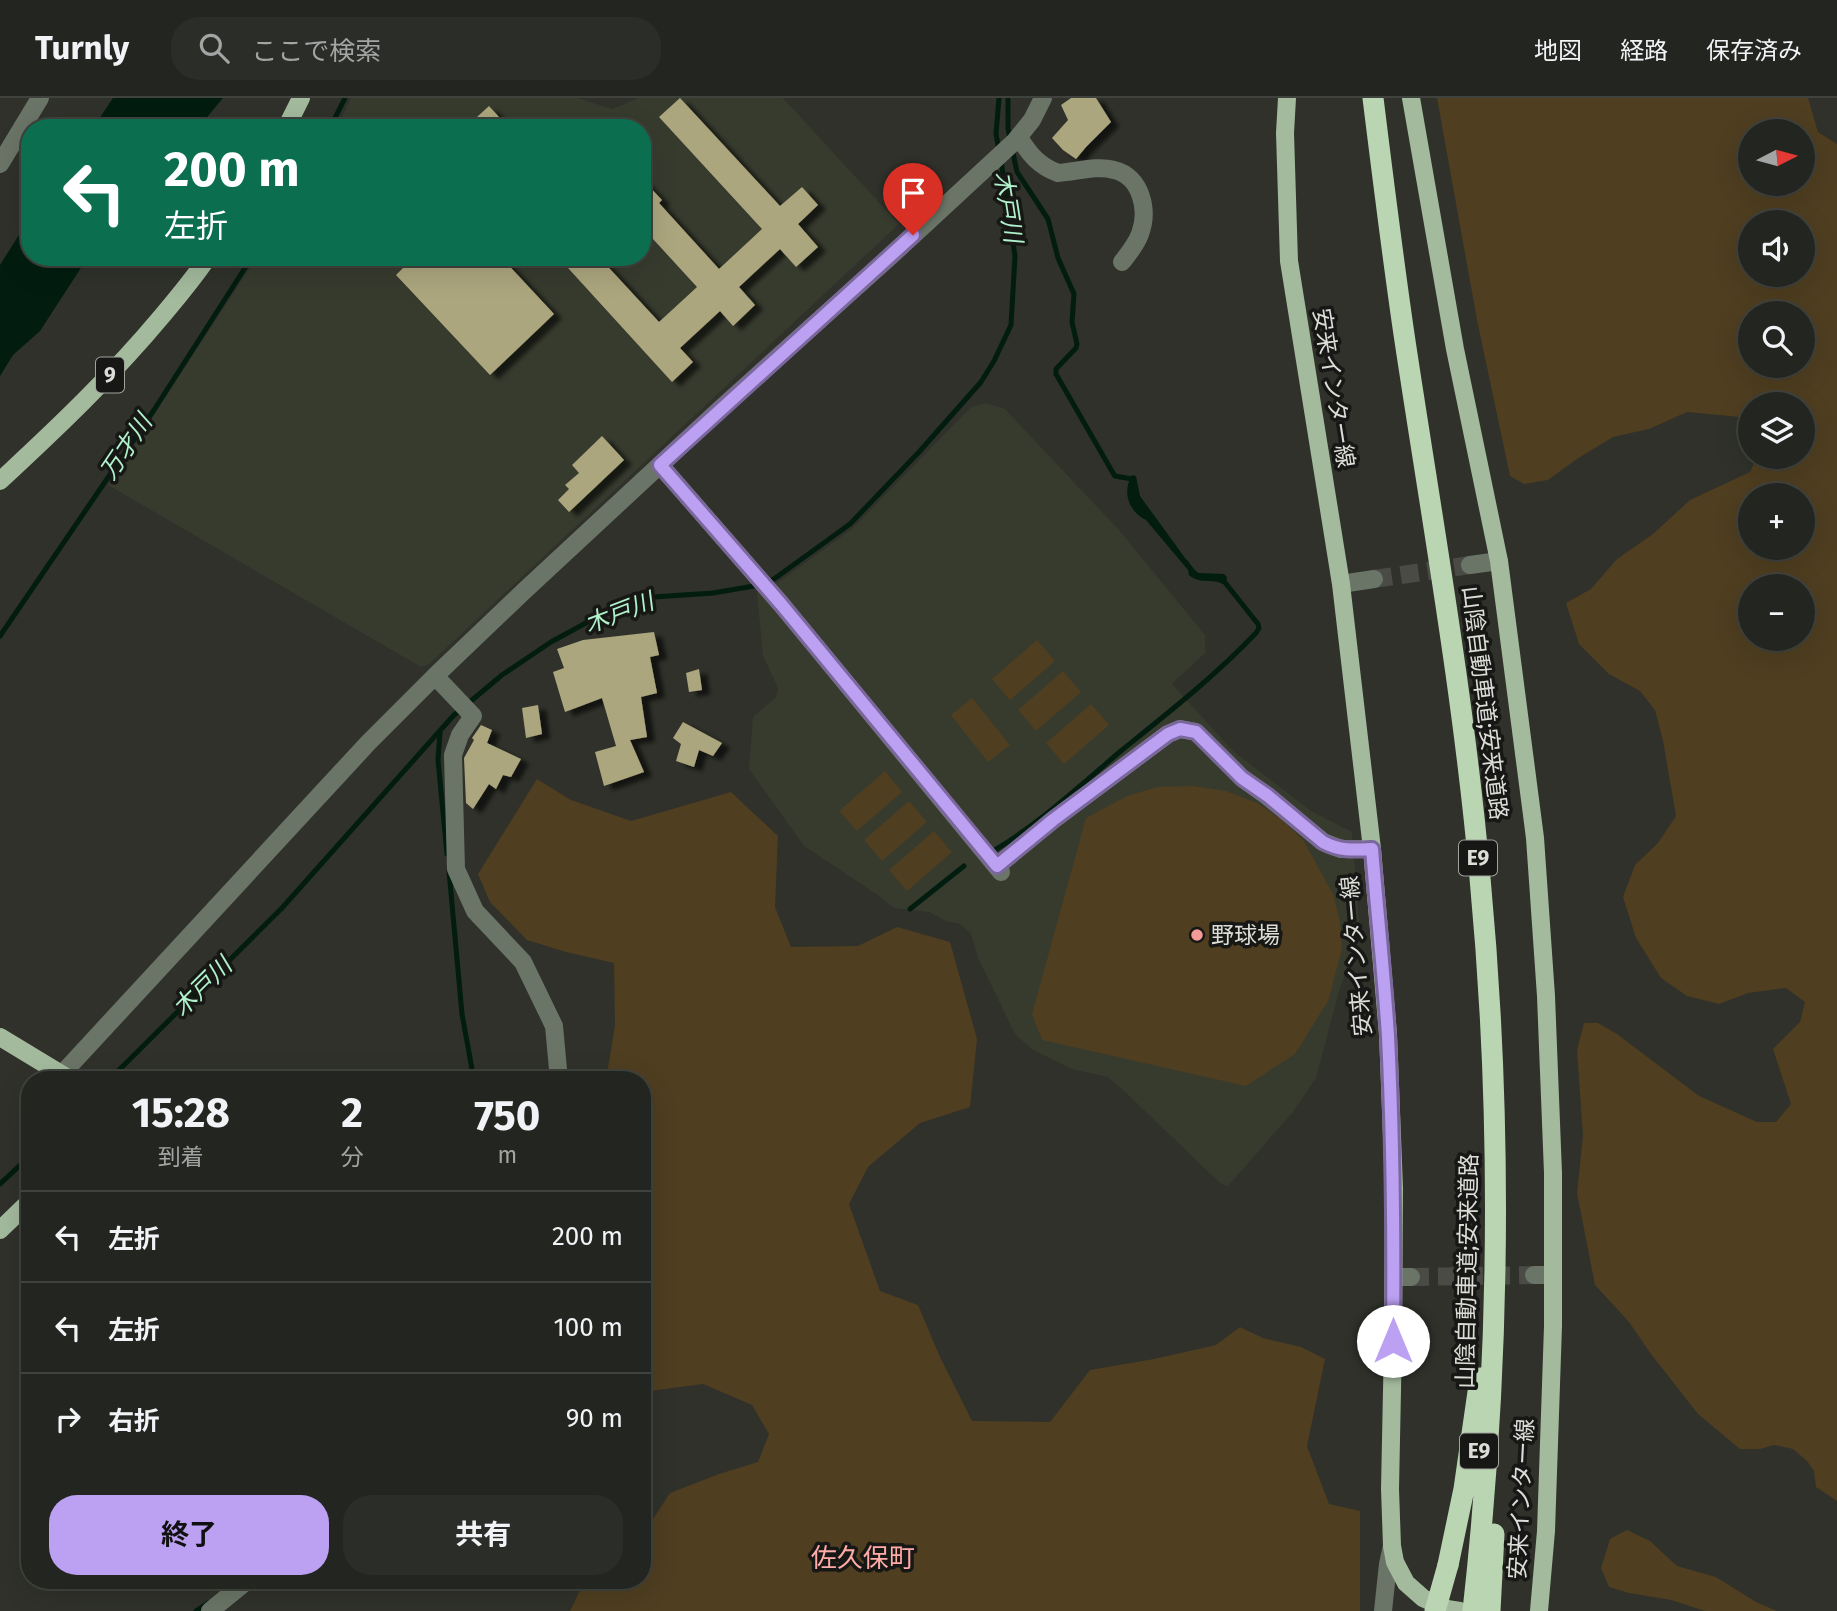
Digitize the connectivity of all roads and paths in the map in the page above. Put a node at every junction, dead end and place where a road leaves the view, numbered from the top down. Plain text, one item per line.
1 (40, 98) edge
2 (301, 98) edge
3 (1044, 98) edge
4 (1287, 98) edge
5 (1364, 98) edge
6 (1373, 98) edge
7 (1411, 98) edge
8 (27, 119) edge
9 (290, 119) edge
10 (21, 129) edge
11 (1017, 139) junction
12 (1376, 158) junction
13 (0, 164) edge
14 (1122, 262) dead end
15 (202, 266) edge
16 (660, 465) junction
17 (0, 481) edge
18 (1499, 561) junction
19 (1470, 565) tunnel mouth
20 (1374, 579) tunnel mouth
21 (1341, 584) junction
22 (435, 676) junction
23 (1372, 849) junction
24 (0, 1037) edge
25 (57, 1071) edge
26 (72, 1071) edge
27 (558, 1071) edge
28 (21, 1210) edge
29 (0, 1230) edge
30 (1553, 1275) junction
31 (1534, 1276) tunnel mouth
32 (1484, 1338) junction
33 (1392, 1546) junction
34 (1480, 1565) junction
35 (237, 1589) edge
36 (210, 1611) edge
37 (1383, 1611) edge
38 (1435, 1611) edge
39 (1462, 1611) edge
40 (1473, 1611) edge
41 (1490, 1611) edge
42 (1539, 1611) edge

1 - 8 street
2 - 9 main road
3 - 11 street
4 - 21 main road, 安来インター線
5 - 12 highway, 山陰自動車道;安来道路 / E9
6 - 12 highway, 山陰自動車道;安来道路 / E9
7 - 18 main road, 安来インター線
10 - 13 street
11 - 14 street
11 - 16 street
12 - 32 highway, 山陰自動車道;安来道路 / E9
12 - 34 highway, 山陰自動車道;安来道路 / E9
15 - 17 main road, 9
16 - 22 street
16 - 23 street
18 - 19 street
18 - 30 main road, 安来インター線
20 - 21 street
21 - 23 main road, 安来インター線
22 - 26 street
22 - 27 street
23 - 33 main road, 安来インター線
24 - 25 main road
28 - 29 main road
30 - 31 street
30 - 42 main road, 安来インター線
32 - 34 highway, 山陰自動車道;安来道路 / E9
32 - 38 highway, bridge
33 - 37 street
33 - 39 main road, 安来インター線
34 - 39 highway, 山陰自動車道;安来道路 / E9
34 - 40 highway, 山陰自動車道;安来道路 / E9
34 - 41 highway
35 - 36 street

